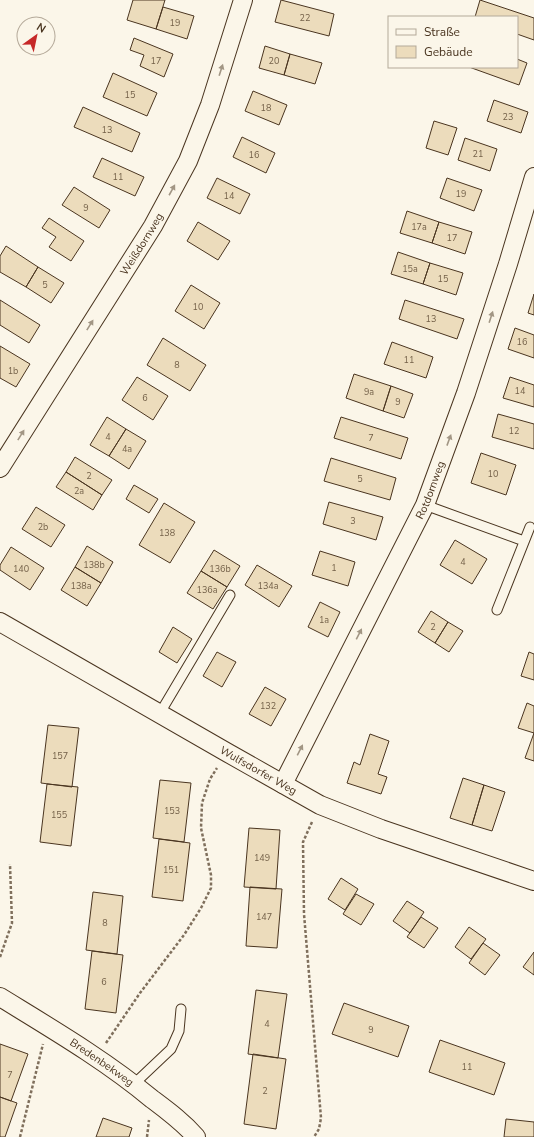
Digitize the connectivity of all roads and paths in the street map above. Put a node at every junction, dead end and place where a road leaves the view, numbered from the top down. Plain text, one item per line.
1 (243, 0) edge
2 (534, 176) edge
3 (0, 468) edge
4 (425, 506) junction
5 (530, 527) dead end
6 (524, 542) junction
7 (230, 595) dead end
8 (496, 610) dead end
9 (0, 622) edge
10 (160, 713) junction
11 (228, 753) junction
12 (283, 784) junction
13 (320, 805) junction
14 (10, 864) dead end
15 (534, 881) edge
16 (0, 957) edge
17 (0, 997) edge
18 (181, 1009) dead end
19 (47, 1026) junction
20 (106, 1043) dead end
21 (134, 1084) junction
22 (20, 1137) edge
23 (196, 1137) edge
24 (314, 1137) edge

3 -> 1 street, Weißdornweg
4 -> 2 street, Rotdornweg
4 - 6 lane
12 -> 4 street, Rotdornweg
5 - 6 lane
6 - 8 lane
7 - 10 lane
9 - 10 street, Wulfsdorfer Weg
10 - 11 street, Wulfsdorfer Weg
11 - 12 street, Wulfsdorfer Weg
11 - 20 path
12 - 13 street, Wulfsdorfer Weg
13 - 15 street, Wulfsdorfer Weg
13 - 24 path
14 - 16 path
17 - 19 street, Bredenbekweg
18 - 21 lane
19 - 21 street, Bredenbekweg
19 - 22 path
21 - 23 street, Bredenbekweg

